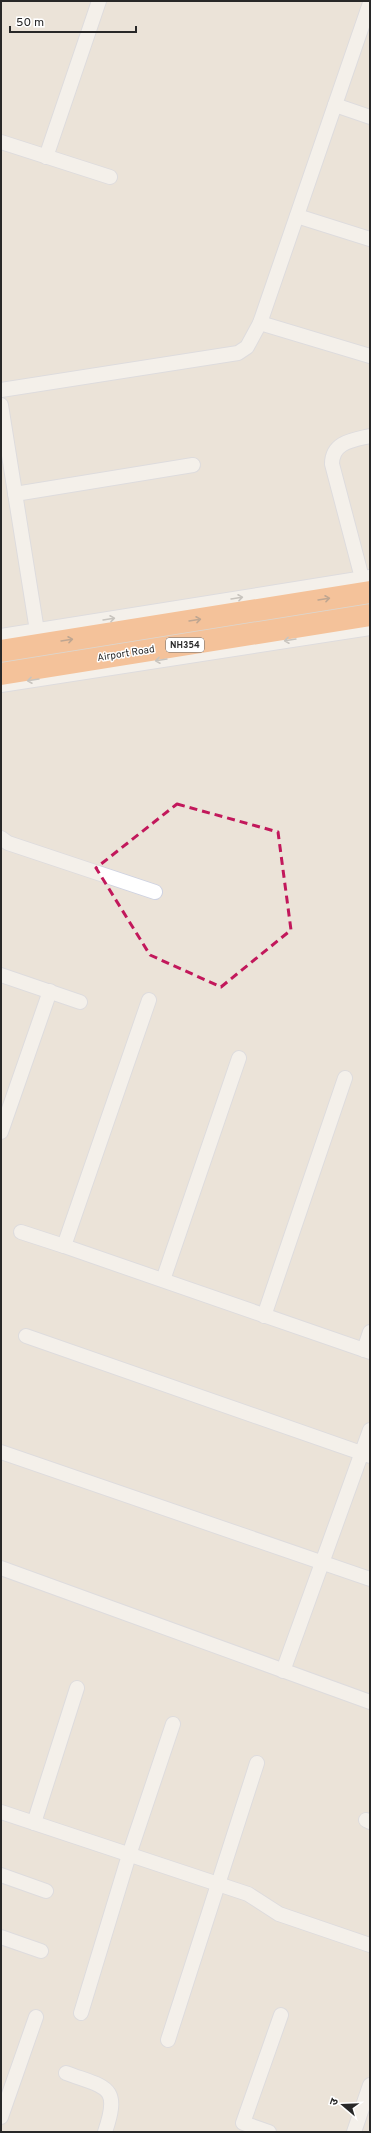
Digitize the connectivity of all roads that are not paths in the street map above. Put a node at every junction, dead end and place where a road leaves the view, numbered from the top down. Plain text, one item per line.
1 (99, 1) edge
2 (370, 3) edge
3 (335, 105) junction
4 (370, 117) edge
5 (1, 142) edge
6 (46, 157) junction
7 (110, 177) dead end
8 (297, 216) junction
9 (370, 239) edge
10 (260, 323) junction
11 (370, 356) edge
12 (1, 390) edge
13 (1, 404) edge
14 (370, 436) edge
15 (193, 465) dead end
16 (15, 494) junction
17 (367, 583) edge
18 (370, 615) edge
19 (370, 628) edge
20 (1, 636) edge
21 (37, 638) junction
22 (1, 651) edge
23 (1, 674) edge
24 (1, 685) edge
25 (1, 838) edge
26 (156, 892) dead end
27 (1, 975) edge
28 (50, 992) junction
29 (149, 1000) dead end
30 (80, 1002) dead end
31 (239, 1058) dead end
32 (345, 1078) dead end
33 (1, 1132) edge
34 (21, 1232) dead end
35 (64, 1246) junction
36 (163, 1280) junction
37 (264, 1316) junction
38 (370, 1332) edge
39 (26, 1336) dead end
40 (367, 1351) edge
41 (370, 1430) edge
42 (366, 1455) edge
43 (2, 1456) edge
44 (323, 1563) junction
45 (1, 1568) edge
46 (370, 1579) edge
47 (283, 1671) junction
48 (77, 1688) dead end
49 (370, 1702) edge
50 (173, 1724) dead end
51 (256, 1763) dead end
52 (1, 1812) edge
53 (34, 1823) junction
54 (129, 1855) junction
55 (1, 1875) edge
56 (219, 1884) junction
57 (46, 1891) dead end
58 (1, 1937) edge
59 (370, 1945) edge
60 (41, 1951) dead end
61 (81, 2013) dead end
62 (281, 2015) dead end
63 (36, 2017) dead end
64 (168, 2040) dead end
65 (66, 2073) dead end
66 (370, 2085) edge
67 (1, 2117) edge
68 (242, 2128) edge
69 (105, 2132) edge
70 (269, 2132) edge
71 (354, 2132) edge

1 - 6 street
2 - 3 street
3 - 4 street
3 - 8 street
5 - 6 street
6 - 7 street
8 - 9 street
8 - 10 street
10 - 11 street
10 - 12 street
13 - 16 street
14 - 17 street
15 - 16 street
16 - 21 street
21 -> 17 highway, NH354
18 - 23 highway, Airport Road / NH354
19 -> 24 street
20 - 21 street
21 - 22 highway, NH354
25 - 26 street
27 - 28 street
28 - 30 street
28 - 33 street
29 - 35 street
31 - 36 street
32 - 37 street
34 - 35 street
35 - 36 street
36 - 37 street
37 - 40 street
38 - 40 street
39 - 42 street
41 - 42 street
42 - 44 street
43 - 44 street
44 - 46 street
44 - 47 street
45 - 47 street
47 - 49 street
48 - 53 street
50 - 54 street
51 - 56 street
52 - 53 street
53 - 54 street
54 - 56 street
54 - 61 street
55 - 57 street
56 - 59 street
56 - 64 street
58 - 60 street
62 - 68 street
63 - 67 street
65 - 69 street
66 - 71 street
68 - 70 street

